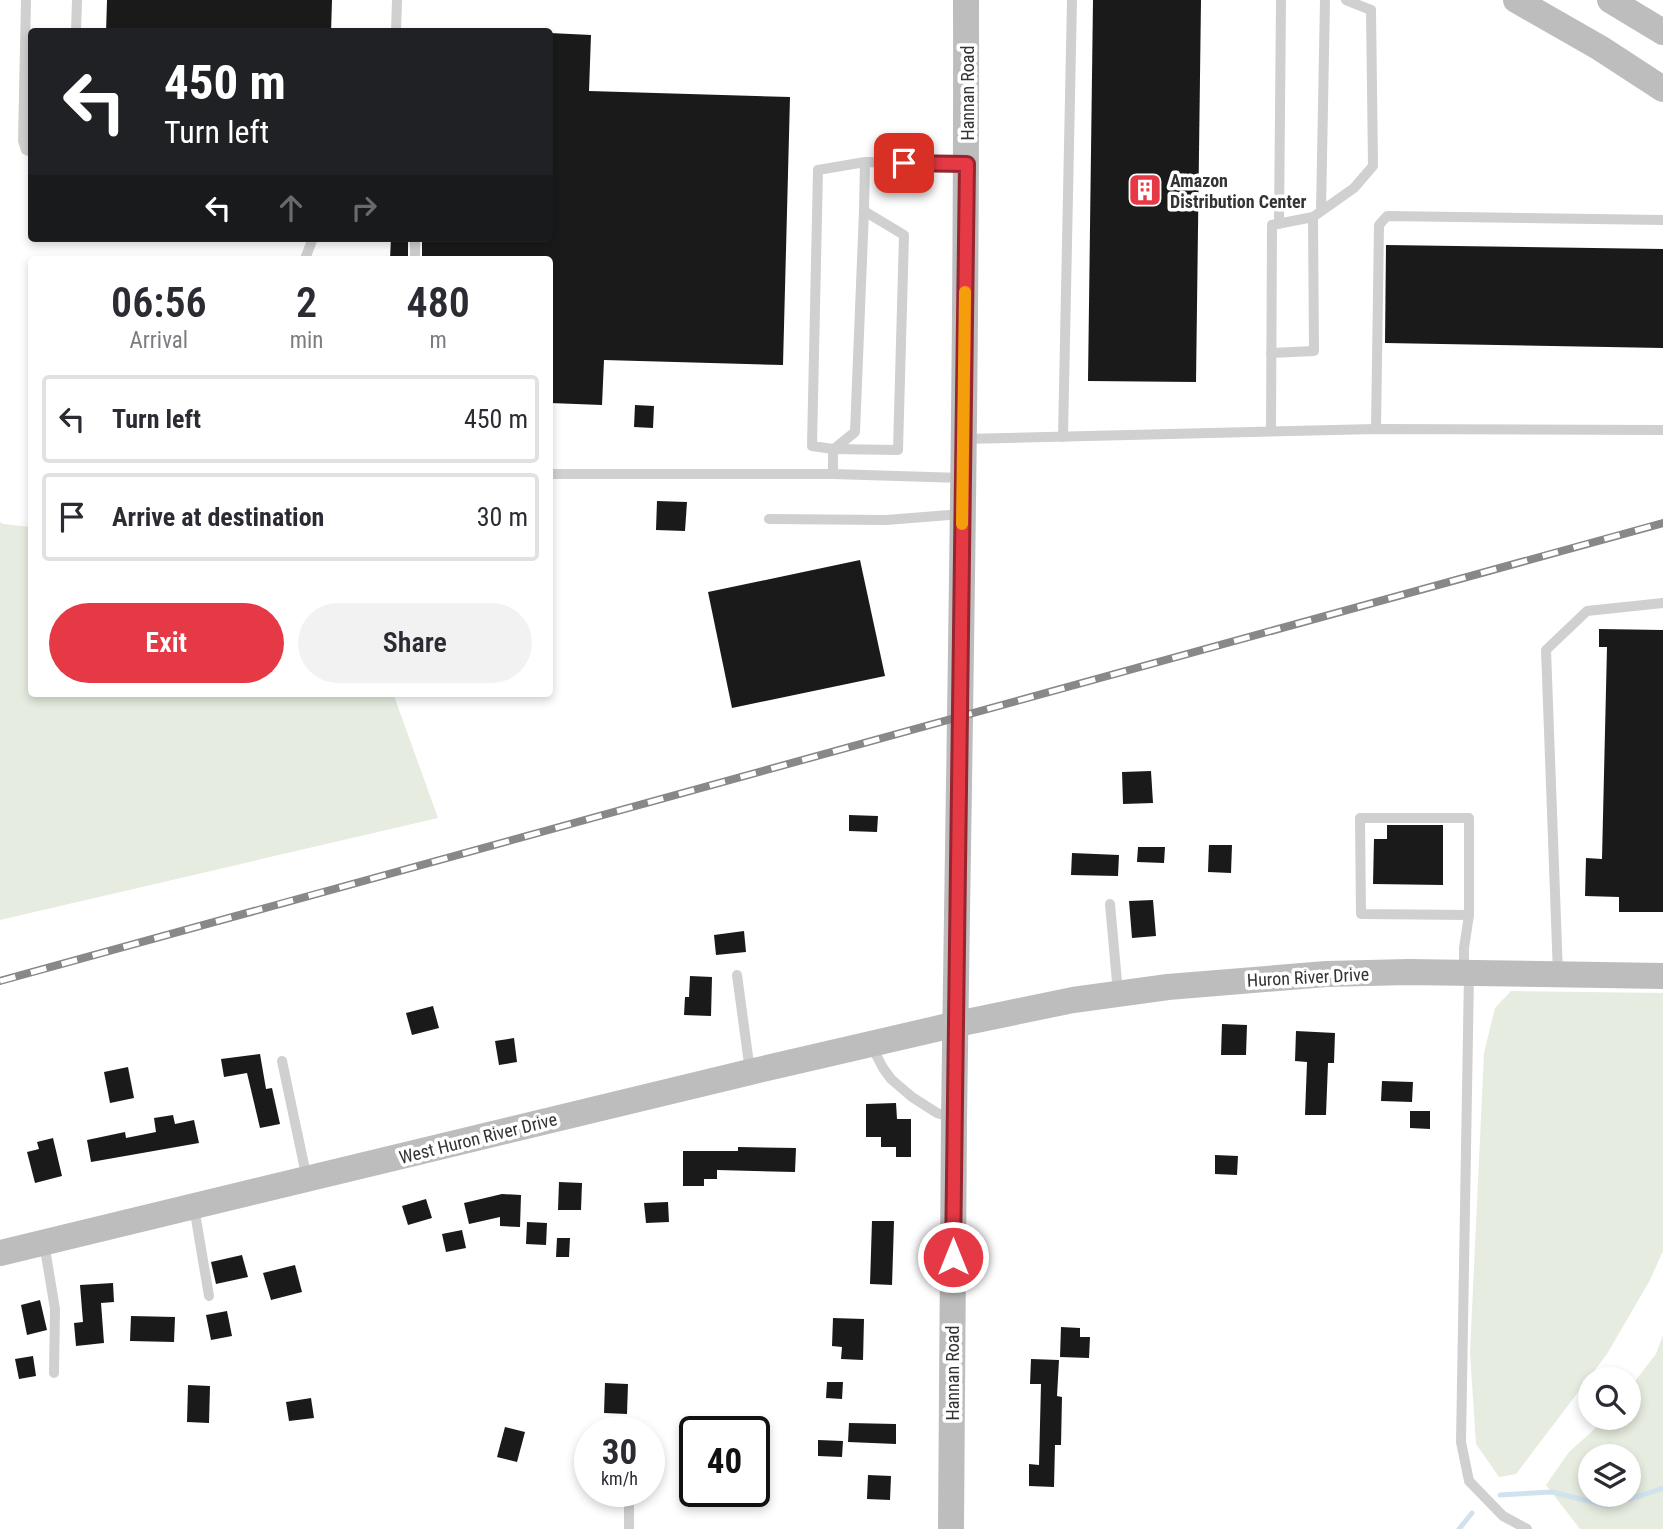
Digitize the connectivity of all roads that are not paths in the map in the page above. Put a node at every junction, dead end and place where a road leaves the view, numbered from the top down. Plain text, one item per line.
1 (26, 0) edge
2 (77, 0) edge
3 (397, 0) edge
4 (966, 0) edge
5 (1072, 0) edge
6 (1281, 0) edge
7 (1325, 0) edge
8 (1346, 0) edge
9 (1516, 0) edge
10 (1610, 0) edge
11 (76, 28) edge
12 (396, 28) edge
13 (1663, 32) edge
14 (1663, 89) edge
15 (28, 151) edge
16 (865, 162) junction
17 (967, 164) junction
18 (863, 211) junction
19 (1317, 214) junction
20 (1663, 220) edge
21 (1279, 224) junction
22 (1271, 353) junction
23 (1376, 429) junction
24 (1663, 430) edge
25 (1271, 431) junction
26 (1063, 436) junction
27 (963, 439) junction
28 (833, 449) junction
29 (553, 474) edge
30 (833, 474) junction
31 (963, 478) junction
32 (962, 514) junction
33 (769, 519) dead end
34 (1663, 603) edge
35 (1110, 904) dead end
36 (1469, 915) junction
37 (1466, 973) junction
38 (1558, 974) junction
39 (737, 975) dead end
40 (1663, 976) edge
41 (1118, 993) junction
42 (957, 1024) junction
43 (870, 1044) junction
44 (282, 1061) dead end
45 (750, 1072) junction
46 (954, 1118) junction
47 (307, 1180) junction
48 (194, 1206) junction
49 (44, 1243) junction
50 (0, 1254) edge
51 (209, 1296) dead end
52 (54, 1373) dead end
53 (629, 1507) edge
54 (629, 1529) edge
55 (951, 1529) edge
56 (1527, 1529) edge

1 - 15 lane
2 - 11 lane
3 - 12 lane
4 - 17 street, Hannan Road
5 - 26 lane
6 - 21 lane
7 - 19 lane
8 - 19 lane
9 - 14 street
10 - 13 street
16 - 17 lane
16 - 18 lane
16 - 28 lane
17 - 27 street, Hannan Road
18 - 28 lane
18 - 28 lane
19 - 21 lane
19 - 22 lane
20 - 23 lane
21 - 22 lane
22 - 25 lane
23 - 24 lane
23 - 25 lane
25 - 26 lane
26 - 27 lane
27 - 31 street, Hannan Road
28 - 30 lane
29 - 30 lane
30 - 31 lane
31 - 32 street, Hannan Road
32 - 33 lane
32 - 42 street, Hannan Road
34 - 38 lane
35 - 41 lane
36 - 36 lane
36 - 37 lane
37 - 38 street, Huron River Drive
37 - 41 street, Huron River Drive
37 - 56 lane
38 - 40 street, Huron River Drive
39 - 45 lane
41 - 42 street, Huron River Drive
42 - 43 street, West Huron River Drive
42 - 46 street, Hannan Road
43 - 45 street, West Huron River Drive
43 - 46 lane
44 - 47 lane
45 - 47 street, West Huron River Drive
46 - 55 street, Hannan Road
47 - 48 street, West Huron River Drive
48 - 49 street, West Huron River Drive
48 - 51 lane
49 - 50 street, West Huron River Drive
49 - 52 lane
53 - 54 lane

